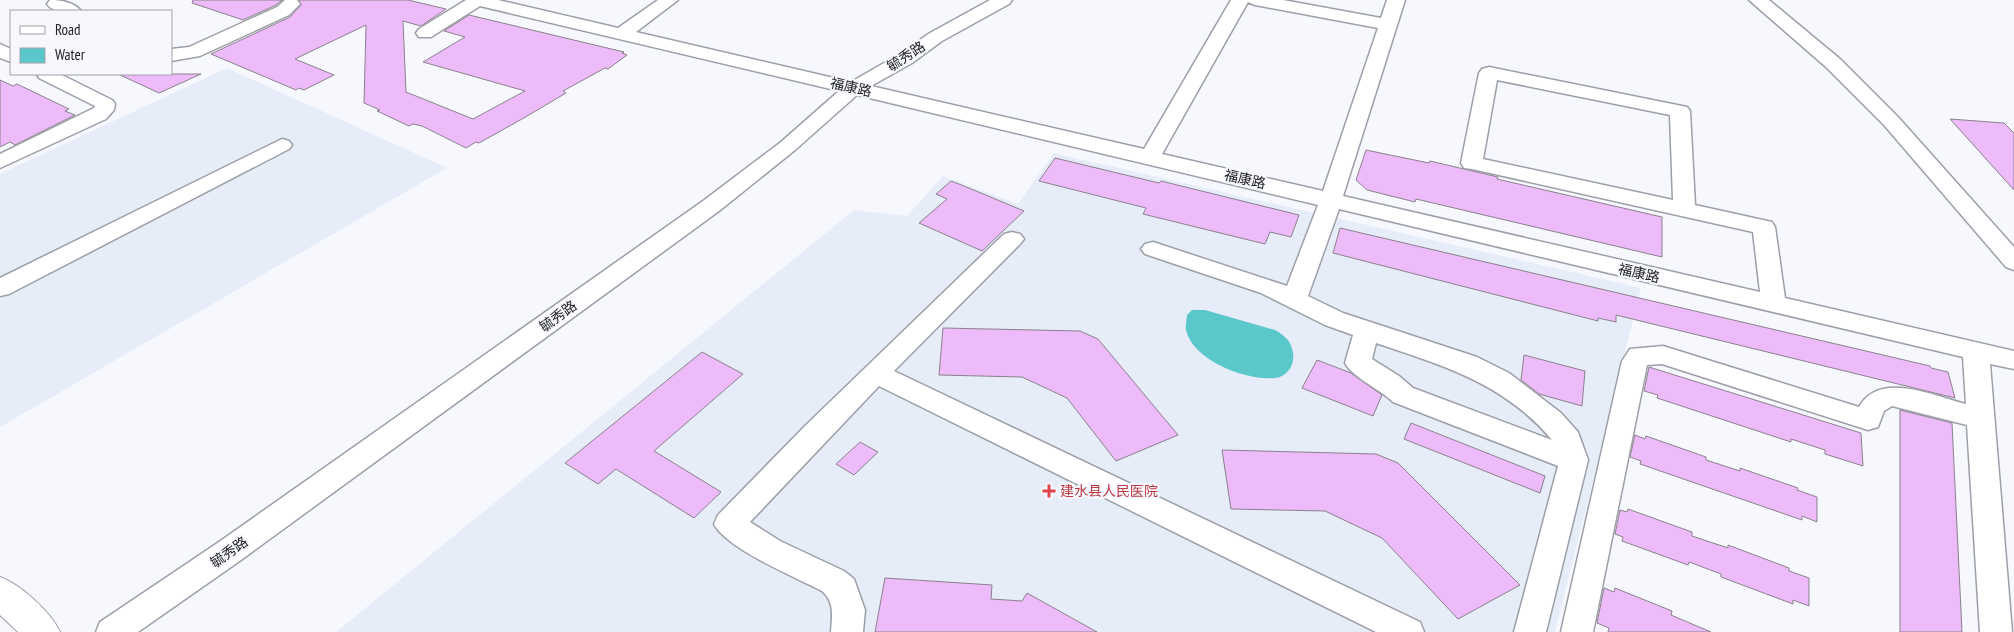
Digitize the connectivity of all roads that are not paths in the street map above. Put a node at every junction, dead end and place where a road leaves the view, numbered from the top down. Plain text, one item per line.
1 (63, 0) edge
2 (273, 0) edge
3 (477, 0) edge
4 (669, 0) edge
5 (1002, 0) edge
6 (1240, 0) edge
7 (1255, 0) edge
8 (1396, 0) edge
9 (1758, 0) edge
10 (1775, 0) edge
11 (70, 10) edge
12 (1388, 25) junction
13 (425, 33) dead end
14 (621, 34) junction
15 (172, 55) edge
16 (48, 75) edge
17 (854, 88) junction
18 (282, 146) dead end
19 (1150, 157) junction
20 (0, 162) edge
21 (1331, 200) junction
22 (1684, 209) junction
23 (2014, 237) edge
24 (1012, 239) dead end
25 (1153, 249) dead end
26 (2014, 262) edge
27 (0, 288) edge
28 (1294, 300) junction
29 (1774, 305) junction
30 (1366, 330) junction
31 (1976, 352) junction
32 (2014, 360) edge
33 (875, 373) junction
34 (1981, 418) junction
35 (1574, 460) junction
36 (0, 592) edge
37 (42, 632) edge
38 (112, 632) edge
39 (847, 632) edge
40 (1408, 632) edge
41 (1530, 632) edge
42 (1576, 632) edge
43 (1996, 632) edge

1 - 11 street
2 - 15 street
3 - 13 street
3 - 14 street, 福康路
4 - 14 street
5 - 17 street, 毓秀路
6 - 19 street
7 - 12 street
8 - 12 street
9 - 26 street
10 - 23 street
12 - 21 street
14 - 17 street, 福康路
16 - 20 street
17 - 19 street, 福康路
17 - 38 street, 毓秀路
18 - 27 street
19 - 21 street, 福康路
21 - 28 street
21 - 29 street, 福康路
22 - 22 street
22 - 29 street
24 - 33 street
25 - 28 street
28 - 30 street
29 - 31 street, 福康路
30 - 35 street
30 - 35 street
31 - 32 street, 福康路
31 - 34 street
33 - 39 street
33 - 40 street
34 - 42 street
34 - 43 street
35 - 41 street
36 - 37 main road

